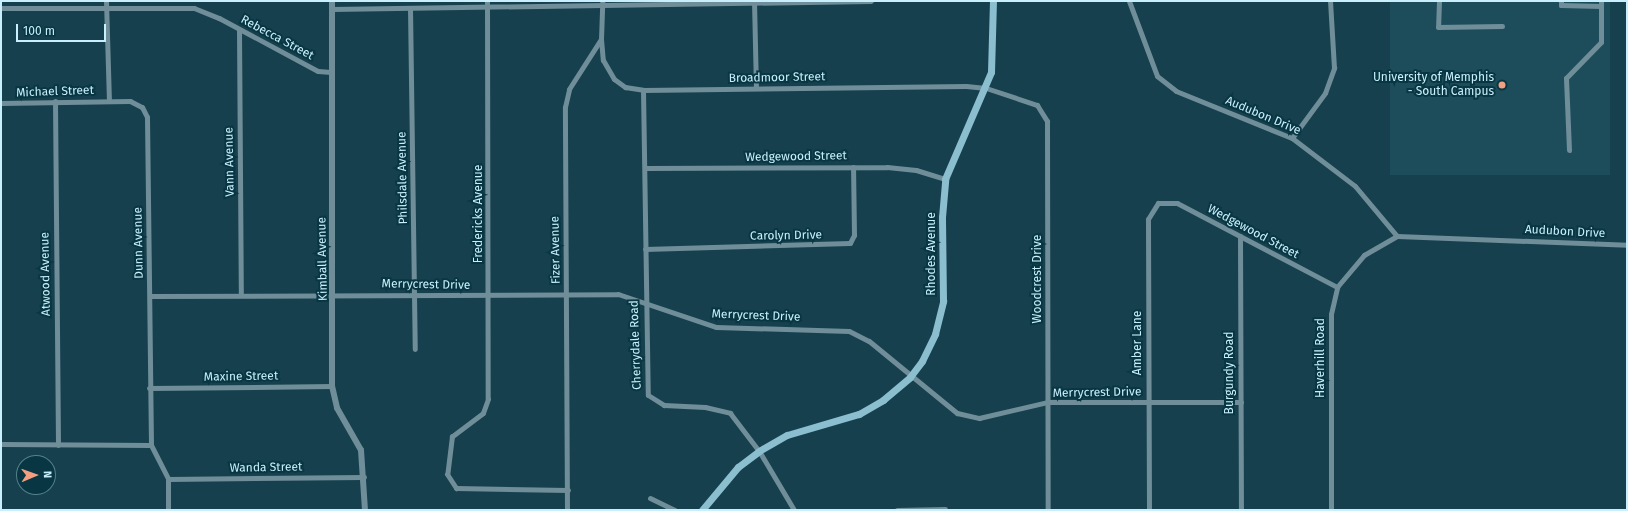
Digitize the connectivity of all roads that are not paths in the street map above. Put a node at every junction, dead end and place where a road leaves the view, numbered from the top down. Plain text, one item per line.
1 (106, 1) edge
2 (332, 1) edge
3 (870, 1) edge
4 (993, 1) edge
5 (1129, 1) edge
6 (1330, 1) edge
7 (1439, 1) edge
8 (1561, 1) edge
9 (754, 2) edge
10 (602, 3) edge
11 (1601, 3) edge
12 (487, 4) edge
13 (106, 7) junction
14 (1, 8) edge
15 (410, 8) junction
16 (332, 9) junction
17 (1502, 26) dead end
18 (238, 30) junction
19 (602, 39) junction
20 (331, 72) junction
21 (756, 88) junction
22 (986, 88) junction
23 (642, 90) junction
24 (109, 100) junction
25 (55, 101) junction
26 (1, 103) edge
27 (1292, 138) junction
28 (1569, 150) dead end
29 (853, 167) junction
30 (644, 168) junction
31 (945, 179) junction
32 (1158, 203) joint
33 (1240, 236) junction
34 (1397, 236) junction
35 (1627, 245) edge
36 (645, 249) junction
37 (1337, 287) junction
38 (241, 294) junction
39 (334, 294) junction
40 (414, 294) junction
41 (566, 294) junction
42 (150, 296) junction
43 (490, 296) junction
44 (644, 300) junction
45 (415, 349) dead end
46 (910, 377) junction
47 (332, 386) junction
48 (149, 388) junction
49 (1048, 402) junction
50 (1148, 402) junction
51 (1240, 402) junction
52 (1, 444) edge
53 (151, 445) junction
54 (58, 446) junction
55 (759, 451) junction
56 (364, 477) junction
57 (168, 479) junction
58 (568, 490) junction
59 (650, 498) dead end
60 (945, 509) dead end
61 (168, 510) edge
62 (365, 510) edge
63 (566, 510) edge
64 (675, 510) edge
65 (702, 510) edge
66 (794, 510) edge
67 (897, 510) edge
68 (1048, 510) edge
69 (1149, 510) edge
70 (1241, 510) edge
71 (1331, 510) edge

1 - 13 street
2 - 16 street, Kimball Avenue
3 - 9 street
4 - 22 main road, Rhodes Avenue
5 - 27 street, Audubon Drive
6 - 27 street
7 - 17 street
8 - 11 street
9 - 10 street
9 - 21 street
10 - 12 street
10 - 19 street
11 - 28 street
12 - 15 street
12 - 43 street, Fredericks Avenue
13 - 14 street, Rebecca Street
13 - 18 street, Rebecca Street
13 - 24 street
15 - 16 street
15 - 40 street, Philsdale Avenue
16 - 20 street, Kimball Avenue
18 - 20 street, Rebecca Street
18 - 38 street, Vann Avenue
19 - 23 street, Broadmoor Street
19 - 41 street, Fizer Avenue
20 - 39 street, Kimball Avenue
21 - 22 street, Broadmoor Street
21 - 23 street, Broadmoor Street
22 - 31 main road, Rhodes Avenue
22 - 49 street, Woodcrest Drive
23 - 30 street, Cherrydale Road
24 - 25 street, Michael Street
24 - 42 street, Dunn Avenue
25 - 26 street, Michael Street
25 - 54 street, Atwood Avenue
27 - 34 street, Audubon Drive
29 - 30 street, Wedgewood Street
29 - 31 street, Wedgewood Street
29 - 36 street, Carolyn Drive
30 - 36 street, Cherrydale Road
31 - 46 main road, Rhodes Avenue
32 - 33 street, Wedgewood Street
32 - 50 street, Amber Lane
33 - 37 street, Wedgewood Street
33 - 51 street, Burgundy Road
34 - 35 street, Audubon Drive
34 - 37 street, Haverhill Road
36 - 44 street, Cherrydale Road
37 - 71 street, Haverhill Road
38 - 39 street, Merrycrest Drive
38 - 42 street, Merrycrest Drive
39 - 40 street, Merrycrest Drive
39 - 47 street, Kimball Avenue
40 - 43 street, Merrycrest Drive
40 - 45 street, Philsdale Avenue
41 - 43 street, Merrycrest Drive
41 - 44 street, Merrycrest Drive
41 - 58 street, Fizer Avenue
42 - 48 street, Dunn Avenue
43 - 58 street, Fredericks Avenue
44 - 46 street, Merrycrest Drive
44 - 55 street, Cherrydale Road
46 - 49 street, Merrycrest Drive
46 - 55 main road, Rhodes Avenue
47 - 48 street, Maxine Street
47 - 56 street, Kimball Avenue
48 - 53 street, Dunn Avenue
49 - 50 street, Merrycrest Drive
49 - 68 street, Woodcrest Drive
50 - 51 street, Merrycrest Drive
50 - 69 street, Amber Lane
51 - 70 street, Burgundy Road
52 - 54 street
53 - 54 street
53 - 57 street, Dunn Avenue
55 - 65 main road, Rhodes Avenue
55 - 66 street, Cherrydale Road
56 - 57 street, Wanda Street
56 - 62 street, Kimball Avenue
57 - 61 street, Dunn Avenue
58 - 63 street, Fizer Avenue
59 - 64 street
60 - 67 street

